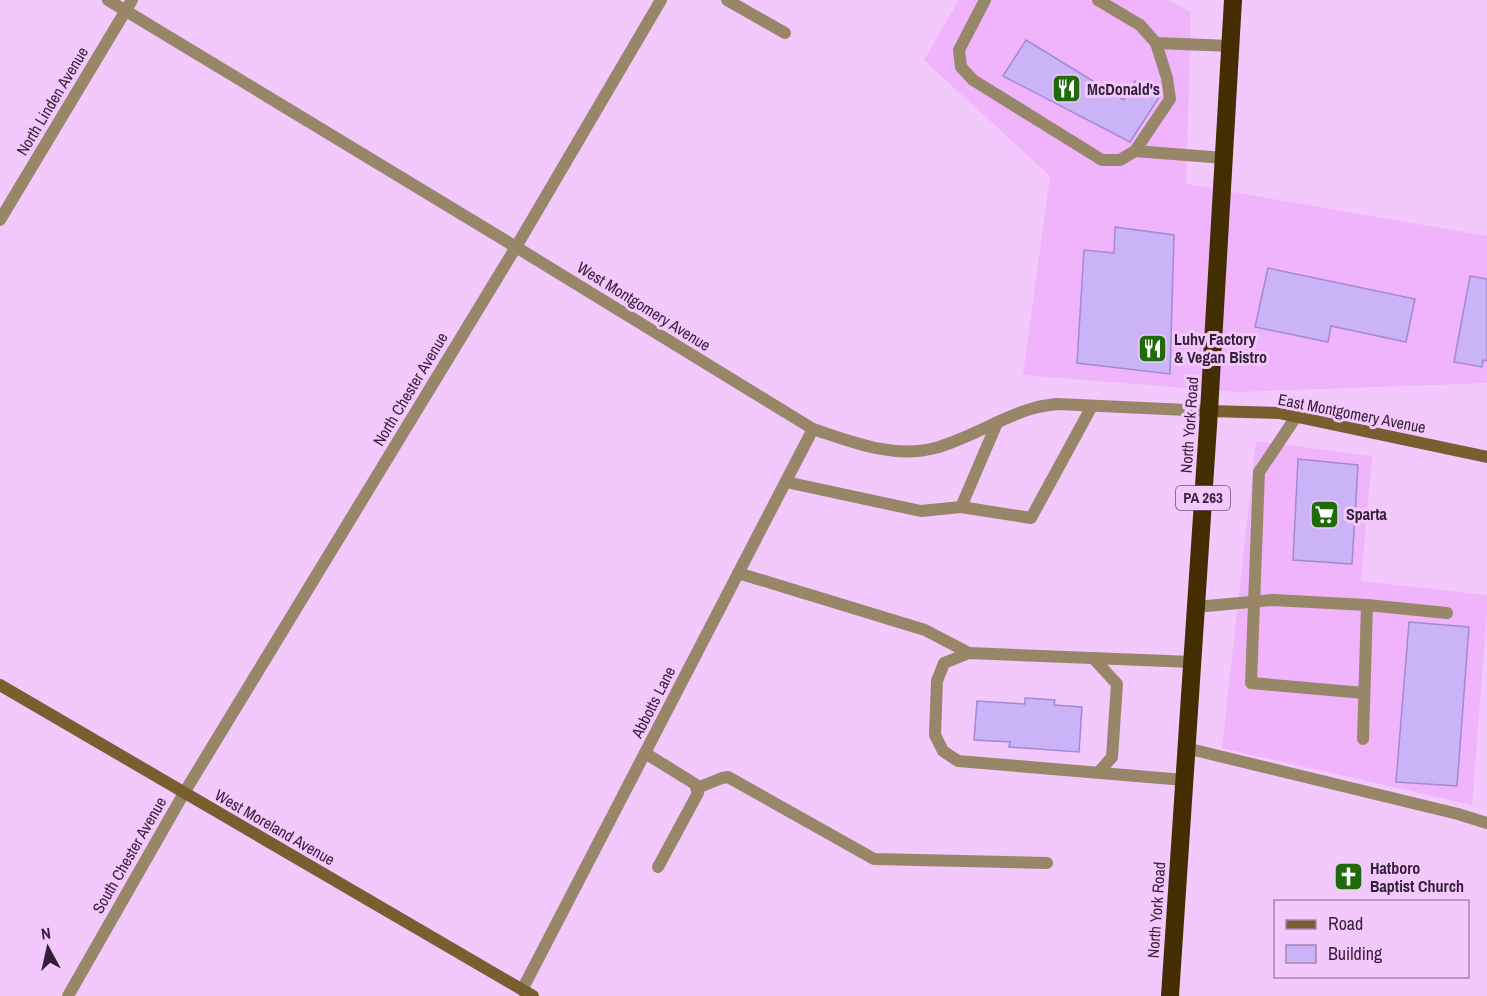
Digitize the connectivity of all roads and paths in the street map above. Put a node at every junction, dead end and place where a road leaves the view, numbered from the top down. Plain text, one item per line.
1 (108, 0) edge
2 (661, 0) edge
3 (727, 0) edge
4 (985, 0) edge
5 (1098, 0) edge
6 (1233, 0) edge
7 (129, 5) edge
8 (785, 33) dead end
9 (1156, 44) junction
10 (1231, 46) junction
11 (1135, 151) junction
12 (1224, 158) junction
13 (0, 220) edge
14 (516, 247) junction
15 (1092, 406) junction
16 (1209, 411) junction
17 (1296, 417) junction
18 (997, 423) junction
19 (813, 429) junction
20 (1487, 458) edge
21 (786, 482) junction
22 (961, 507) junction
23 (738, 573) junction
24 (1253, 602) junction
25 (1367, 605) junction
26 (1196, 607) junction
27 (1446, 613) dead end
28 (969, 653) junction
29 (1093, 658) junction
30 (1192, 662) junction
31 (0, 686) edge
32 (1364, 693) junction
33 (1363, 739) dead end
34 (1186, 748) junction
35 (645, 753) junction
36 (1098, 772) junction
37 (1184, 780) junction
38 (697, 788) junction
39 (184, 793) junction
40 (1487, 823) edge
41 (1047, 863) dead end
42 (658, 867) dead end
43 (527, 993) edge
44 (68, 996) edge
45 (1170, 996) edge

1 - 7 street, West Montgomery Avenue
2 - 14 street, North Chester Avenue
3 - 8 street
4 - 11 street
5 - 9 street
6 - 10 highway, North York Road / PA 263
7 - 13 street, North Linden Avenue
7 - 14 street, West Montgomery Avenue
9 - 10 street
9 - 11 street
10 - 12 highway, North York Road / PA 263
11 - 12 street
12 - 16 highway, North York Road / PA 263
14 - 19 street, West Montgomery Avenue
14 - 39 street, North Chester Avenue
15 - 16 street, West Montgomery Avenue
15 - 18 street, West Montgomery Avenue
15 - 22 street
16 - 17 street, East Montgomery Avenue
16 - 26 highway, North York Road / PA 263
17 - 20 street, East Montgomery Avenue
17 - 24 street
18 - 19 street, West Montgomery Avenue
18 - 22 street
19 - 21 street, Abbotts Lane
21 - 22 street
21 - 23 street, Abbotts Lane
23 - 28 street
23 - 35 street, Abbotts Lane
24 - 25 street
24 - 26 street
24 - 32 street
25 - 27 street
25 - 32 street
26 - 30 highway, North York Road / PA 263
28 - 29 street
28 - 36 street
29 - 30 street
29 - 36 street
30 - 34 highway, North York Road / PA 263
31 - 39 street, West Moreland Avenue
32 - 33 street
34 - 37 highway, North York Road / PA 263
34 - 40 street
35 - 38 street
35 - 43 street, Abbotts Lane
36 - 37 street
37 - 45 highway, North York Road / PA 263
38 - 41 street
38 - 42 street
39 - 43 street, West Moreland Avenue
39 - 44 street, South Chester Avenue

